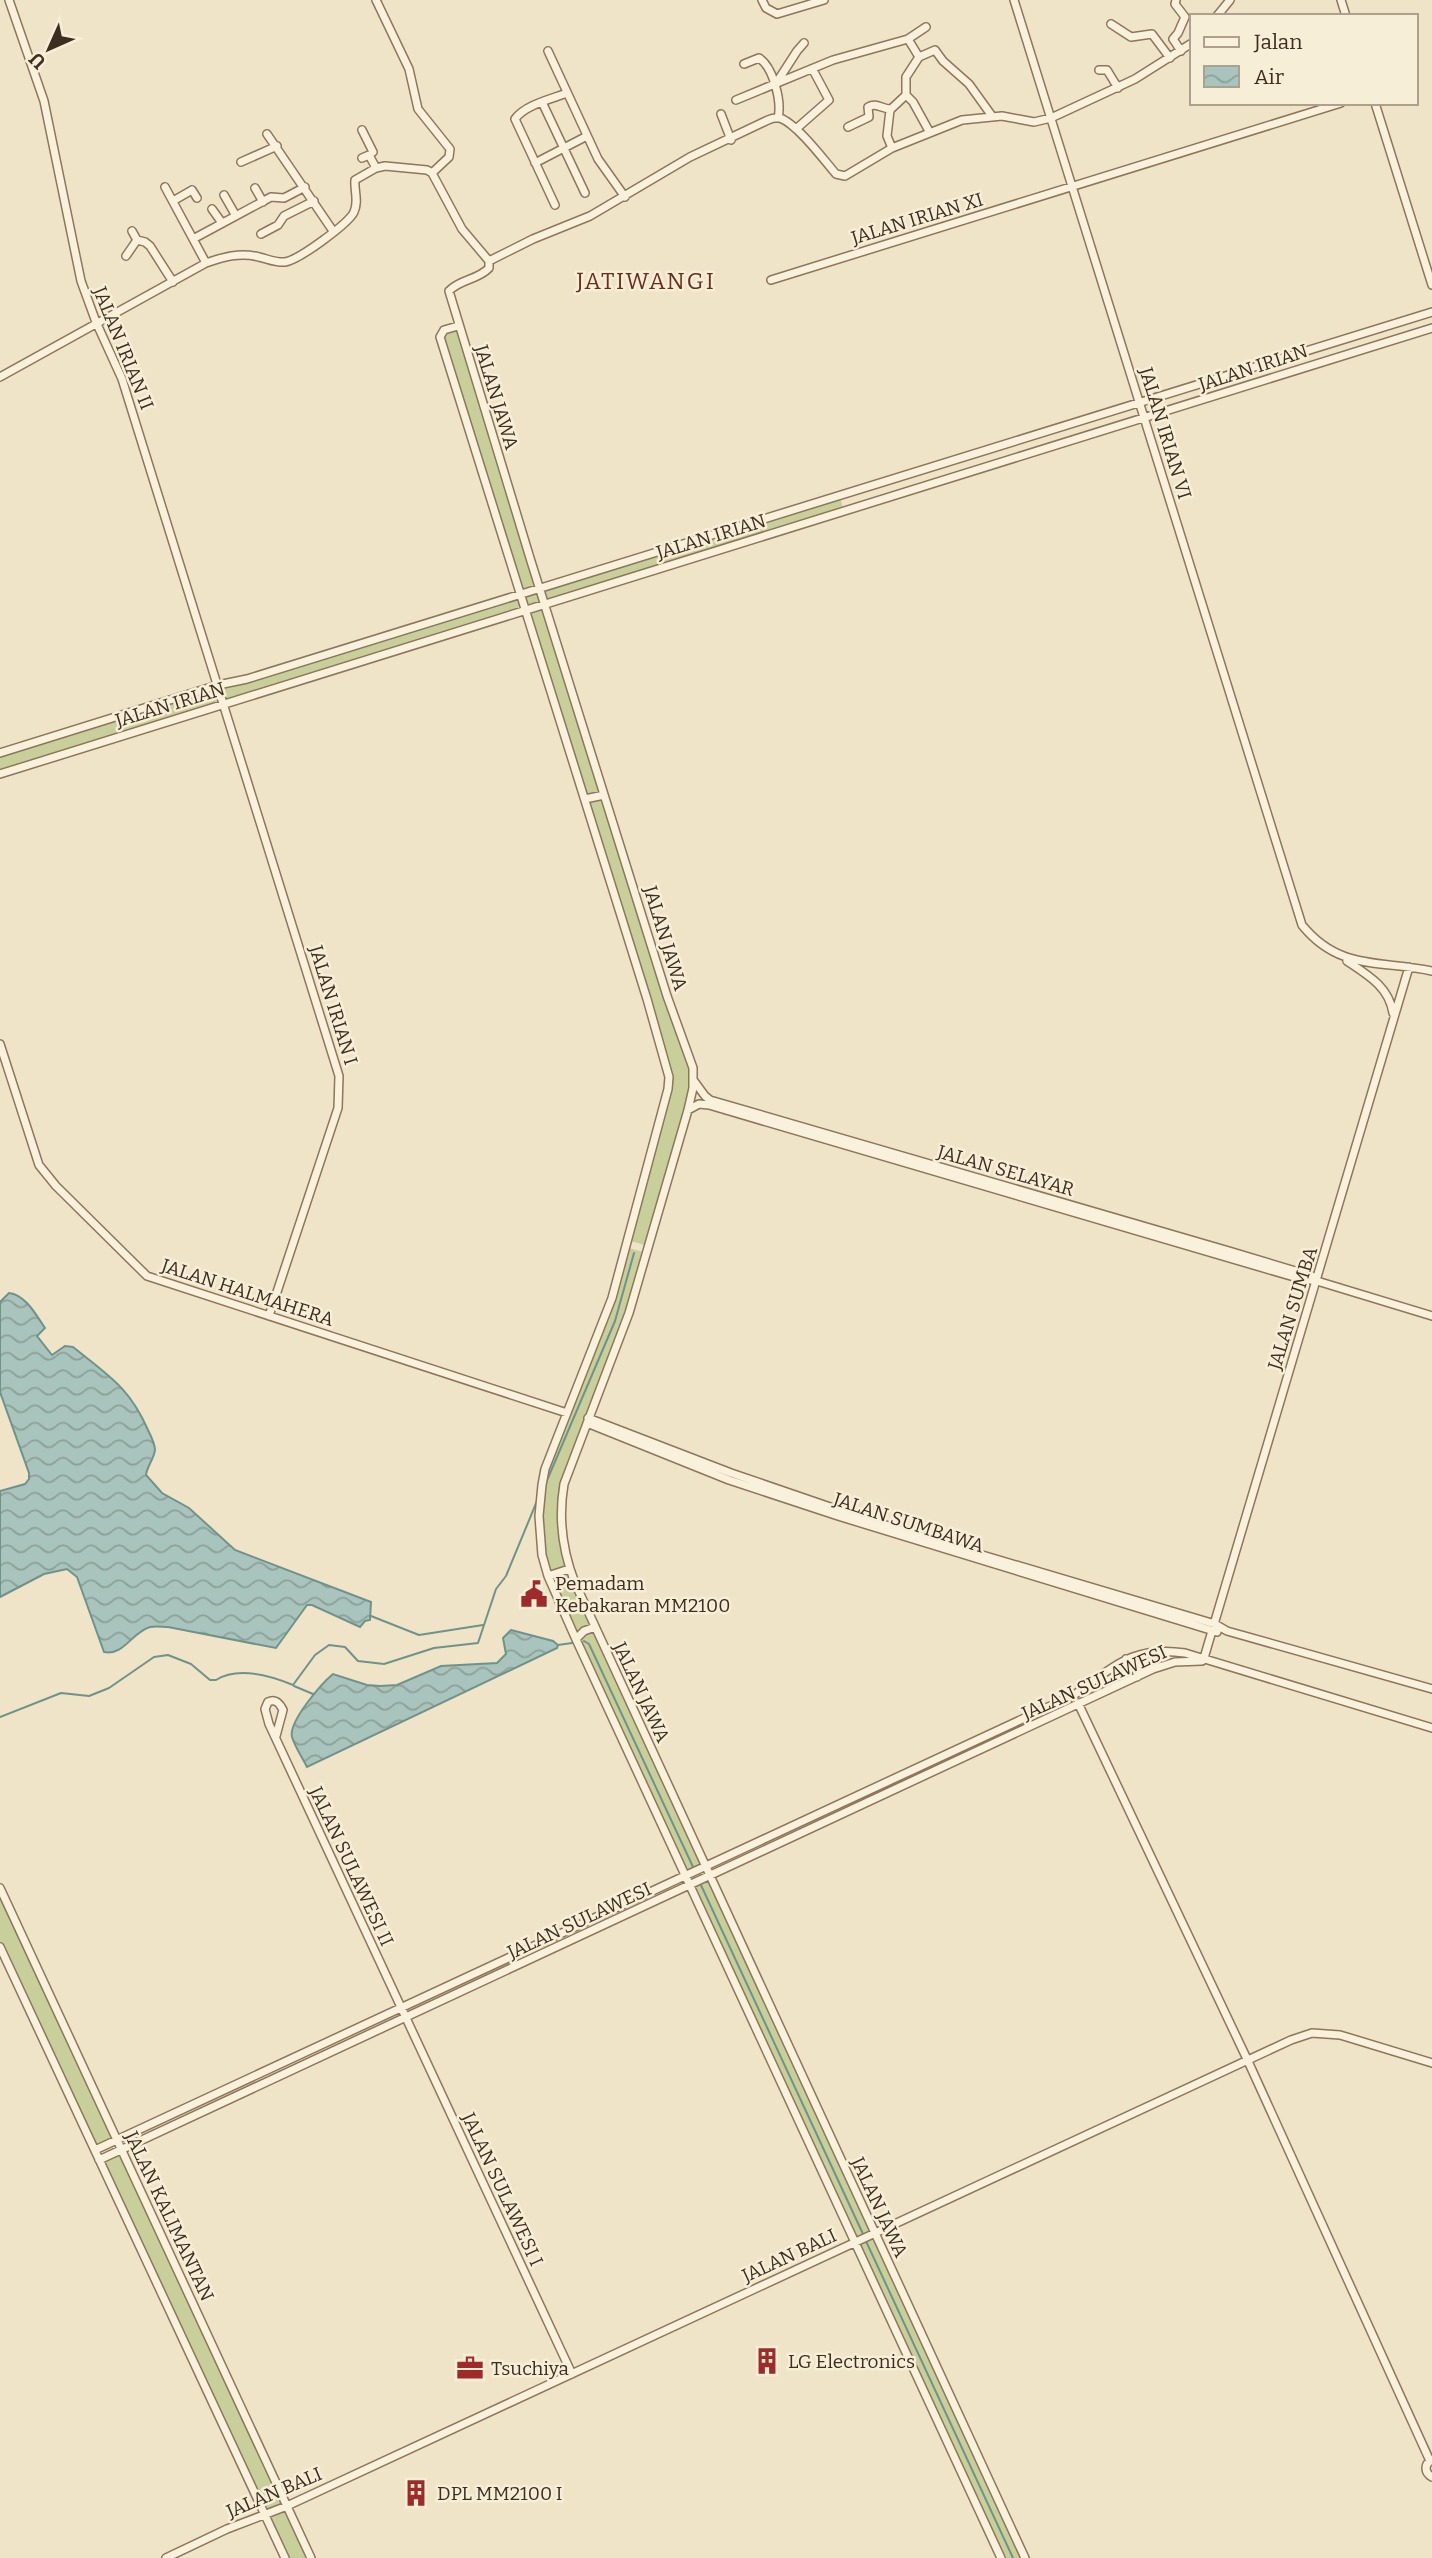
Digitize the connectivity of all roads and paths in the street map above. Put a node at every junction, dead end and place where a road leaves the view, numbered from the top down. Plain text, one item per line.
1 (9, 0) edge
2 (376, 0) edge
3 (762, 0) edge
4 (824, 0) edge
5 (1014, 0) edge
6 (1177, 0) edge
7 (1230, 0) edge
8 (1219, 14) edge
9 (1111, 24) dead end
10 (926, 27) dead end
11 (908, 39) junction
12 (804, 43) dead end
13 (1190, 44) edge
14 (548, 51) dead end
15 (1181, 51) junction
16 (919, 57) junction
17 (1170, 58) junction
18 (744, 64) dead end
19 (813, 70) junction
20 (1098, 70) dead end
21 (776, 83) junction
22 (1118, 88) junction
23 (567, 93) junction
24 (906, 95) junction
25 (736, 100) dead end
26 (542, 102) junction
27 (1335, 105) edge
28 (1376, 105) edge
29 (891, 109) junction
30 (721, 114) dead end
31 (992, 116) junction
32 (778, 118) junction
33 (1052, 118) junction
34 (848, 127) dead end
35 (362, 130) dead end
36 (796, 130) junction
37 (929, 131) junction
38 (267, 134) dead end
39 (587, 136) junction
40 (731, 140) junction
41 (277, 146) junction
42 (892, 148) junction
43 (564, 149) junction
44 (242, 162) dead end
45 (535, 163) junction
46 (376, 168) junction
47 (432, 173) junction
48 (1072, 186) junction
49 (165, 187) dead end
50 (305, 187) junction
51 (255, 188) dead end
52 (585, 193) dead end
53 (225, 195) dead end
54 (625, 197) junction
55 (197, 198) dead end
56 (173, 201) junction
57 (314, 201) junction
58 (263, 202) junction
59 (555, 205) dead end
60 (212, 209) dead end
61 (236, 216) junction
62 (222, 223) junction
63 (132, 231) dead end
64 (333, 231) junction
65 (261, 234) dead end
66 (193, 239) junction
67 (137, 240) junction
68 (126, 256) dead end
69 (489, 261) junction
70 (206, 263) junction
71 (771, 280) dead end
72 (173, 282) junction
73 (1432, 285) edge
74 (1432, 312) edge
75 (96, 322) junction
76 (458, 326) junction
77 (1432, 328) edge
78 (0, 377) edge
79 (1140, 401) junction
80 (1145, 417) junction
81 (839, 495) junction
82 (844, 511) junction
83 (540, 588) junction
84 (521, 594) junction
85 (545, 603) junction
86 (526, 609) junction
87 (218, 685) junction
88 (224, 703) junction
89 (0, 754) edge
90 (0, 774) edge
91 (604, 795) junction
92 (585, 799) junction
93 (1343, 958) junction
94 (1409, 967) junction
95 (1432, 971) edge
96 (1394, 1017) junction
97 (0, 1044) edge
98 (693, 1080) junction
99 (730, 1108) junction
100 (688, 1110) junction
101 (1317, 1281) junction
102 (269, 1316) junction
103 (1432, 1316) edge
104 (567, 1413) junction
105 (588, 1421) junction
106 (569, 1569) junction
107 (548, 1576) junction
108 (595, 1627) junction
109 (1214, 1628) junction
110 (576, 1639) junction
111 (1204, 1658) junction
112 (1125, 1659) junction
113 (1213, 1662) junction
114 (1137, 1677) junction
115 (1432, 1689) edge
116 (1074, 1695) junction
117 (1079, 1705) junction
118 (1432, 1728) edge
119 (275, 1736) dead end
120 (703, 1868) junction
121 (687, 1875) junction
122 (708, 1878) junction
123 (692, 1885) junction
124 (0, 1888) edge
125 (0, 1947) edge
126 (401, 2010) junction
127 (405, 2018) junction
128 (1247, 2059) junction
129 (1432, 2063) edge
130 (117, 2140) junction
131 (121, 2149) junction
132 (95, 2150) junction
133 (99, 2160) junction
134 (872, 2233) junction
135 (857, 2241) junction
136 (572, 2374) junction
137 (1431, 2460) edge
138 (1432, 2477) edge
139 (287, 2506) junction
140 (265, 2513) junction
141 (166, 2558) edge
142 (285, 2558) edge
143 (311, 2558) edge
144 (1001, 2558) edge
145 (1025, 2558) edge

1 - 75 street, JALAN IRIAN II
2 - 47 street
3 - 4 street
5 - 33 street, JALAN IRIAN VI
6 - 15 street
7 - 8 street
9 - 17 street
10 - 11 street
11 - 16 street
11 - 19 street
12 - 21 street
13 - 15 street
14 - 23 street
15 - 17 street
16 - 24 street
16 - 31 street
17 - 22 street
18 - 21 street
19 - 21 street
19 - 36 street
20 - 22 street
21 - 25 street
21 - 32 street
22 - 33 street
23 - 26 street
23 - 39 street
24 - 29 street
24 - 37 street
26 - 43 street
26 - 45 street
27 - 48 street, JALAN IRIAN XI
28 - 73 street
29 - 34 street
29 - 42 street
30 - 40 street
31 - 33 street
31 - 37 street
32 - 36 street
32 - 40 street
33 - 48 street, JALAN IRIAN VI
35 - 46 street
36 - 42 street
37 - 42 street
38 - 41 street
39 - 43 street
39 - 54 street
40 - 54 street
41 - 44 street
41 - 50 street
43 - 45 street
43 - 52 street
45 - 59 street
46 - 47 street
46 - 64 street
47 - 69 street
48 - 71 street, JALAN IRIAN XI
48 - 79 street, JALAN IRIAN VI
49 - 56 street
50 - 57 street
50 - 58 street
51 - 58 street
53 - 61 street
54 - 69 street
55 - 56 street
56 - 66 street
57 - 64 street
57 - 65 street
58 - 61 street
60 - 62 street
61 - 62 street
62 - 66 street
63 - 67 street
64 - 70 street
66 - 70 street
67 - 68 street
67 - 72 street
69 - 76 street
70 - 72 street
72 - 75 street
74 - 79 street, JALAN IRIAN
75 - 78 street
75 - 87 street, JALAN IRIAN II
76 - 83 street, JALAN JAWA
76 - 84 street, JALAN JAWA
77 - 80 street, JALAN IRIAN
79 - 80 street, JALAN IRIAN VI
79 - 81 street, JALAN IRIAN
80 - 82 street, JALAN IRIAN
80 - 93 street, JALAN IRIAN VI
81 - 82 street
81 - 83 street, JALAN IRIAN
82 - 85 street, JALAN IRIAN
83 - 84 street, JALAN IRIAN
83 - 85 street, JALAN JAWA
84 - 86 street, JALAN JAWA
84 - 87 street, JALAN IRIAN
85 - 86 street, JALAN IRIAN
85 - 91 street, JALAN JAWA
86 - 88 street, JALAN IRIAN
86 - 92 street, JALAN JAWA
87 - 88 street, JALAN IRIAN II
87 - 89 street, JALAN IRIAN
88 - 90 street, JALAN IRIAN
88 - 102 street, JALAN IRIAN I
91 - 92 street
91 - 98 street, JALAN JAWA
92 - 104 street, JALAN JAWA
93 - 94 street
93 - 96 street, JALAN IRIAN VI
94 - 95 street
94 - 96 street, JALAN SUMBA
96 - 101 street, JALAN SUMBA
97 - 102 street, JALAN HALMAHERA
98 - 99 street, JALAN SELAYAR
98 - 100 street, JALAN JAWA
99 - 100 street, JALAN SELAYAR
99 - 101 street, JALAN SELAYAR
100 - 105 street, JALAN JAWA
101 - 103 street, JALAN SELAYAR
101 - 109 street, JALAN SUMBA
102 - 104 street, JALAN HALMAHERA
104 - 107 street, JALAN JAWA
105 - 106 street, JALAN JAWA
105 - 109 street, JALAN SUMBAWA
106 - 107 street
106 - 108 street, JALAN JAWA
107 - 110 street, JALAN JAWA
108 - 110 street
108 - 120 street, JALAN JAWA
109 - 111 street, JALAN SUMBA
109 - 115 street, JALAN SUMBAWA
110 - 121 street, JALAN JAWA
111 - 112 street, JALAN SULAWESI
111 - 113 street, JALAN SULAWESI
112 - 114 street
112 - 116 street, JALAN SULAWESI
113 - 114 street, JALAN SULAWESI
113 - 118 street
114 - 117 street, JALAN SULAWESI
116 - 117 street
116 - 120 street, JALAN SULAWESI
117 - 122 street, JALAN SULAWESI
117 - 128 street
119 - 126 street, JALAN SULAWESI II
120 - 121 street, JALAN SULAWESI
120 - 122 street, JALAN JAWA
121 - 123 street, JALAN JAWA
121 - 126 street, JALAN SULAWESI
122 - 123 street, JALAN SULAWESI
122 - 134 street, JALAN JAWA
123 - 127 street, JALAN SULAWESI
123 - 135 street, JALAN JAWA
124 - 130 street, JALAN KALIMANTAN
125 - 132 street, JALAN KALIMANTAN
126 - 127 street, JALAN SULAWESI II
126 - 130 street, JALAN SULAWESI
127 - 131 street, JALAN SULAWESI
127 - 136 street, JALAN SULAWESI I
128 - 129 street, JALAN BALI
128 - 134 street, JALAN BALI
128 - 137 street
130 - 131 street, JALAN KALIMANTAN
130 - 132 street, JALAN SULAWESI
131 - 133 street, JALAN SULAWESI
131 - 139 street, JALAN KALIMANTAN
132 - 133 street, JALAN KALIMANTAN
133 - 140 street, JALAN KALIMANTAN
134 - 135 street, JALAN BALI
134 - 145 street, JALAN JAWA
135 - 136 street, JALAN BALI
135 - 144 street, JALAN JAWA
136 - 139 street, JALAN BALI
137 - 138 street
139 - 140 street, JALAN BALI
139 - 143 street, JALAN KALIMANTAN
140 - 141 street, JALAN BALI
140 - 142 street, JALAN KALIMANTAN

